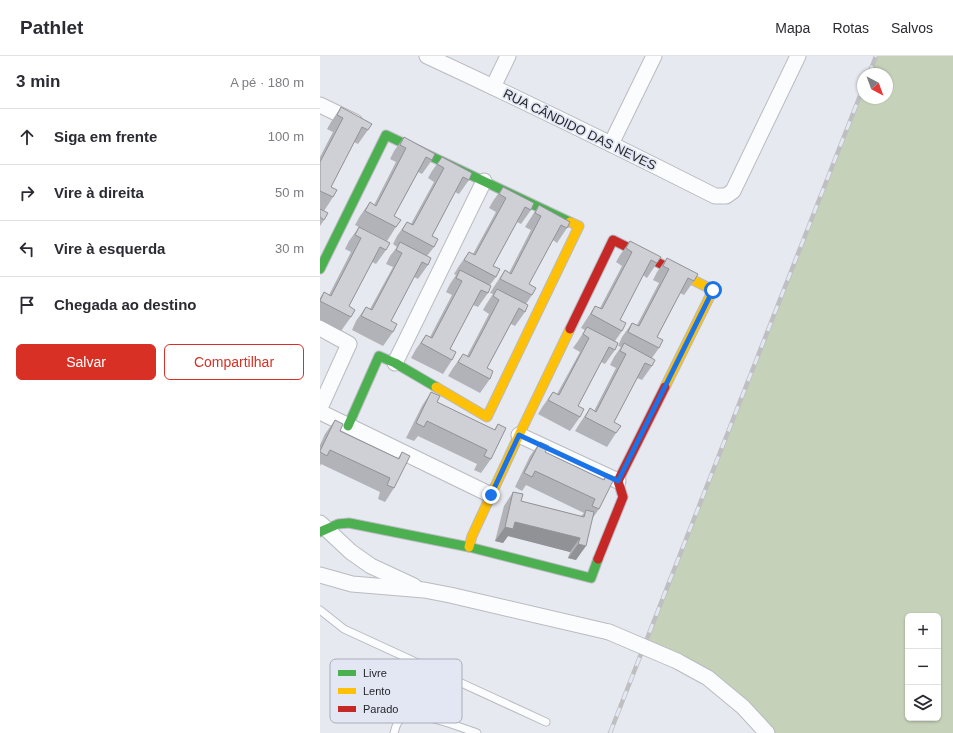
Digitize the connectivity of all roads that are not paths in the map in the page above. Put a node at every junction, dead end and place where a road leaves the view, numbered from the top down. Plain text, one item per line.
1 (427, 56) edge
2 (508, 56) edge
3 (654, 56) edge
4 (798, 56) edge
5 (493, 87) junction
6 (321, 107) edge
7 (360, 125) edge
8 (611, 144) junction
9 (484, 182) junction
10 (320, 268) edge
11 (320, 328) edge
12 (395, 363) junction
13 (320, 408) edge
14 (320, 412) edge
15 (348, 426) junction
16 (519, 435) junction
17 (618, 481) junction
18 (491, 495) junction
19 (322, 528) edge
20 (469, 547) junction
21 (320, 575) edge
22 (424, 590) junction
23 (320, 610) edge
24 (409, 659) edge
25 (462, 683) edge
26 (546, 722) dead end
27 (398, 723) edge
28 (448, 723) edge
29 (394, 733) edge
30 (477, 733) edge
31 (767, 733) edge

1 - 5 street, RUA CÂNDIDO DAS NEVES
2 - 5 street
3 - 8 street
4 - 8 street, RUA CÂNDIDO DAS NEVES
5 - 8 street, RUA CÂNDIDO DAS NEVES
6 - 7 street
9 - 10 street
9 - 12 street
9 - 12 street
11 - 13 street
12 - 15 street
14 - 15 street
15 - 18 street
16 - 17 street
16 - 17 street
16 - 18 street
17 - 20 street
18 - 20 street
19 - 20 street
19 - 22 street
21 - 22 street
22 - 31 street, bridge
23 - 24 lane
25 - 26 lane
27 - 29 lane
28 - 30 lane

